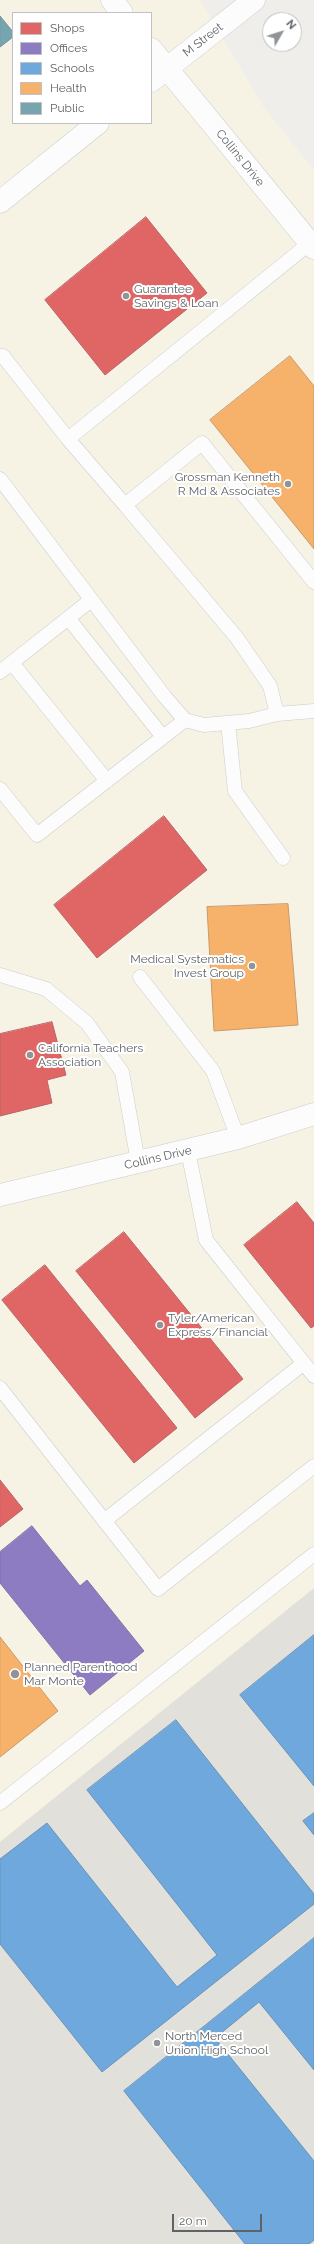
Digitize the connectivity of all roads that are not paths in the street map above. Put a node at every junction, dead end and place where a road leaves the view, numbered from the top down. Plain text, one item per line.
1 (112, 0) edge
2 (254, 0) edge
3 (121, 12) edge
4 (152, 52) edge
5 (159, 75) edge
6 (97, 124) edge
7 (0, 202) edge
8 (312, 246) edge
9 (0, 356) edge
10 (68, 439) junction
11 (0, 480) edge
12 (125, 505) junction
13 (314, 582) edge
14 (91, 600) junction
15 (68, 618) junction
16 (12, 662) junction
17 (0, 672) edge
18 (314, 711) edge
19 (276, 714) junction
20 (185, 720) junction
21 (228, 723) junction
22 (163, 737) junction
23 (107, 781) junction
24 (0, 789) edge
25 (283, 858) dead end
26 (0, 975) edge
27 (140, 977) dead end
28 (314, 1114) edge
29 (238, 1138) junction
30 (188, 1151) junction
31 (138, 1162) junction
32 (0, 1195) edge
33 (304, 1363) junction
34 (314, 1376) edge
35 (0, 1388) edge
36 (314, 1466) edge
37 (104, 1521) junction
38 (314, 1554) edge
39 (0, 1803) edge

1 - 3 street
2 - 5 street, M Street
4 - 5 street, Collins Drive
5 - 8 street, Collins Drive
6 - 7 street
8 - 10 lane
9 - 10 lane
10 - 12 lane
11 - 14 lane
12 - 13 lane
12 - 19 lane
14 - 15 lane
14 - 20 lane
15 - 16 lane
15 - 22 lane
16 - 17 lane
16 - 23 lane
18 - 19 lane
19 - 21 lane
20 - 21 lane
20 - 22 lane
21 - 25 lane
22 - 23 lane
23 - 24 lane
26 - 31 lane
27 - 29 lane
28 - 29 street, Collins Drive
29 - 30 street, Collins Drive
30 - 31 street, Collins Drive
30 - 33 lane
31 - 32 street, Collins Drive
33 - 34 lane
33 - 37 lane
35 - 37 lane
36 - 37 lane
38 - 39 lane

